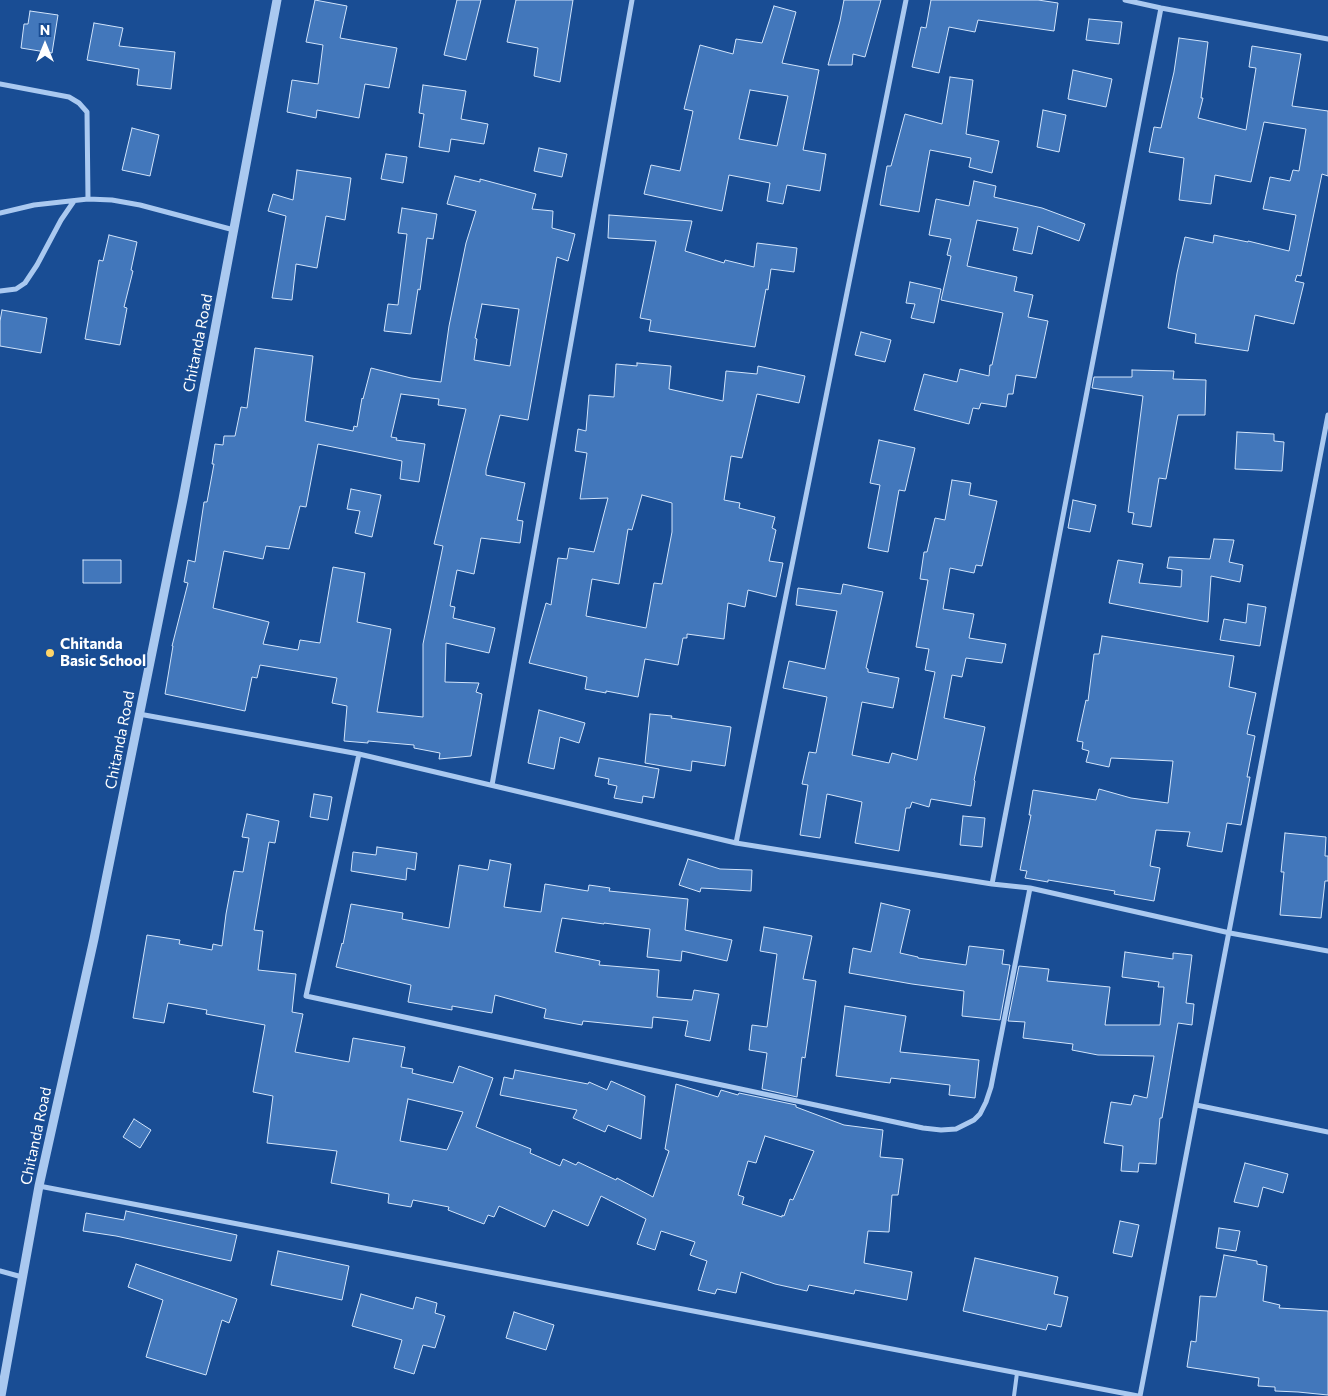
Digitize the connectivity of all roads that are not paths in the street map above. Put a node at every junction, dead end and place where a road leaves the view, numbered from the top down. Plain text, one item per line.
1 (277, 0) edge
2 (632, 0) edge
3 (906, 0) edge
4 (1124, 0) edge
5 (1161, 8) junction
6 (1328, 39) edge
7 (0, 84) edge
8 (88, 199) junction
9 (74, 201) junction
10 (0, 213) edge
11 (234, 230) junction
12 (0, 291) edge
13 (1328, 415) edge
14 (139, 714) junction
15 (359, 754) junction
16 (492, 785) junction
17 (736, 843) junction
18 (992, 884) junction
19 (1030, 888) junction
20 (1230, 933) junction
21 (1328, 951) edge
22 (1196, 1105) junction
23 (1328, 1132) edge
24 (39, 1186) junction
25 (0, 1271) edge
26 (22, 1277) junction
27 (1017, 1373) junction
28 (1, 1396) edge
29 (1014, 1396) edge
30 (1139, 1396) edge

1 - 11 street, Chitanda Road
2 - 16 street
3 - 17 street
4 - 5 street
5 - 6 street
5 - 18 street
7 - 8 street
8 - 9 street
8 - 11 street
9 - 10 street
9 - 12 street
11 - 14 street, Chitanda Road
13 - 20 street
14 - 15 street
14 - 24 street, Chitanda Road
15 - 16 street
15 - 19 street
16 - 17 street
17 - 18 street
18 - 19 street
19 - 20 street
20 - 21 street
20 - 22 street
22 - 23 street
22 - 30 street
24 - 26 street, Chitanda Road
24 - 27 street
25 - 26 street
26 - 28 street, Chitanda Road
27 - 29 lane
27 - 30 street

